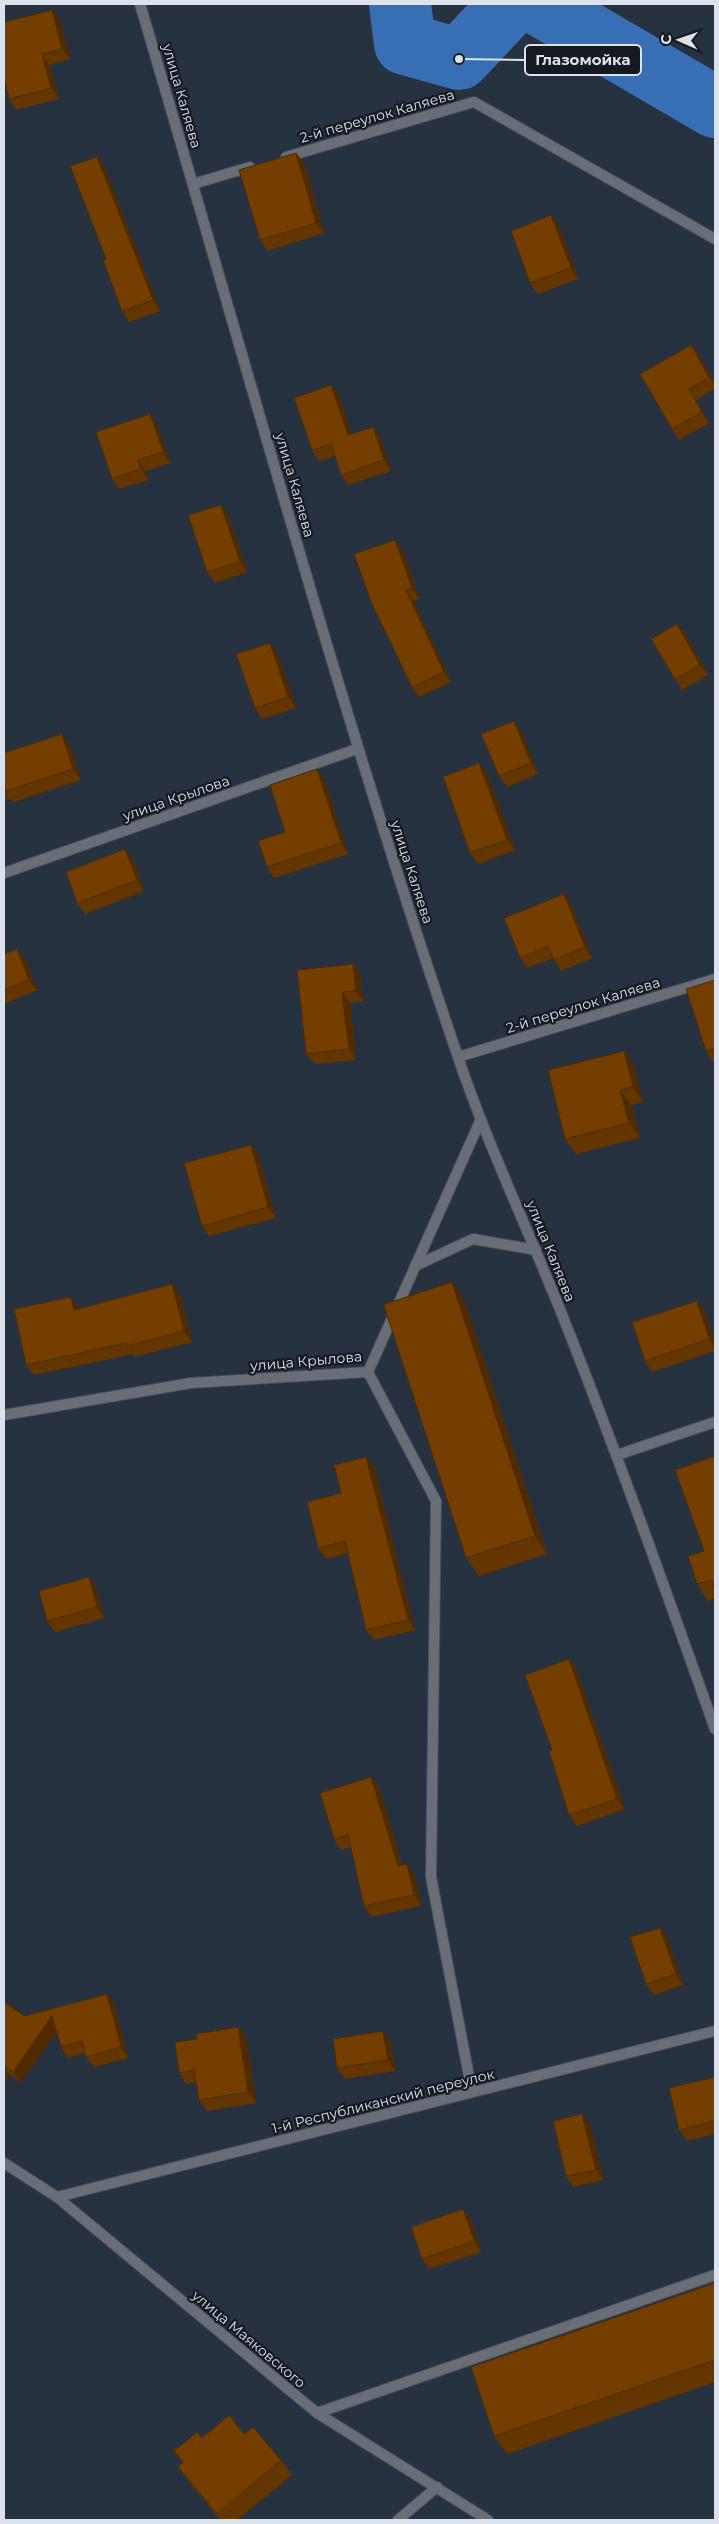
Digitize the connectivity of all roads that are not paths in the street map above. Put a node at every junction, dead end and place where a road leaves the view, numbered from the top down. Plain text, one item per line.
1 (140, 4) edge
2 (277, 159) edge
3 (259, 164) edge
4 (193, 184) junction
5 (715, 239) edge
6 (357, 749) junction
7 (4, 874) edge
8 (715, 979) edge
9 (458, 1057) junction
10 (481, 1119) junction
11 (536, 1250) junction
12 (415, 1266) junction
13 (368, 1372) junction
14 (4, 1415) edge
15 (715, 1422) edge
16 (618, 1455) junction
17 (715, 1729) edge
18 (715, 2031) edge
19 (472, 2092) junction
20 (4, 2163) edge
21 (57, 2197) junction
22 (715, 2275) edge
23 (317, 2413) junction
24 (437, 2487) junction
25 (398, 2520) edge
26 (488, 2520) edge

1 - 4 street, улица Каляева
2 - 5 street, 2-й переулок Каляева
3 - 4 street
4 - 6 street, улица Каляева
6 - 7 street, улица Крылова
6 - 9 street, улица Каляева
8 - 9 street, 2-й переулок Каляева
9 - 10 street, улица Каляева
10 - 11 street, улица Каляева
10 - 12 street, улица Крылова
11 - 12 street
11 - 16 street, улица Каляева
12 - 13 street, улица Крылова
13 - 14 street, улица Крылова
13 - 19 street
15 - 16 street
16 - 17 street, улица Каляева
18 - 19 street, 1-й Республиканский переулок
19 - 21 street, 1-й Республиканский переулок
20 - 21 street, улица Маяковского
21 - 23 street, улица Маяковского
22 - 23 street
23 - 24 street, улица Маяковского
24 - 25 street
24 - 26 street, улица Маяковского

